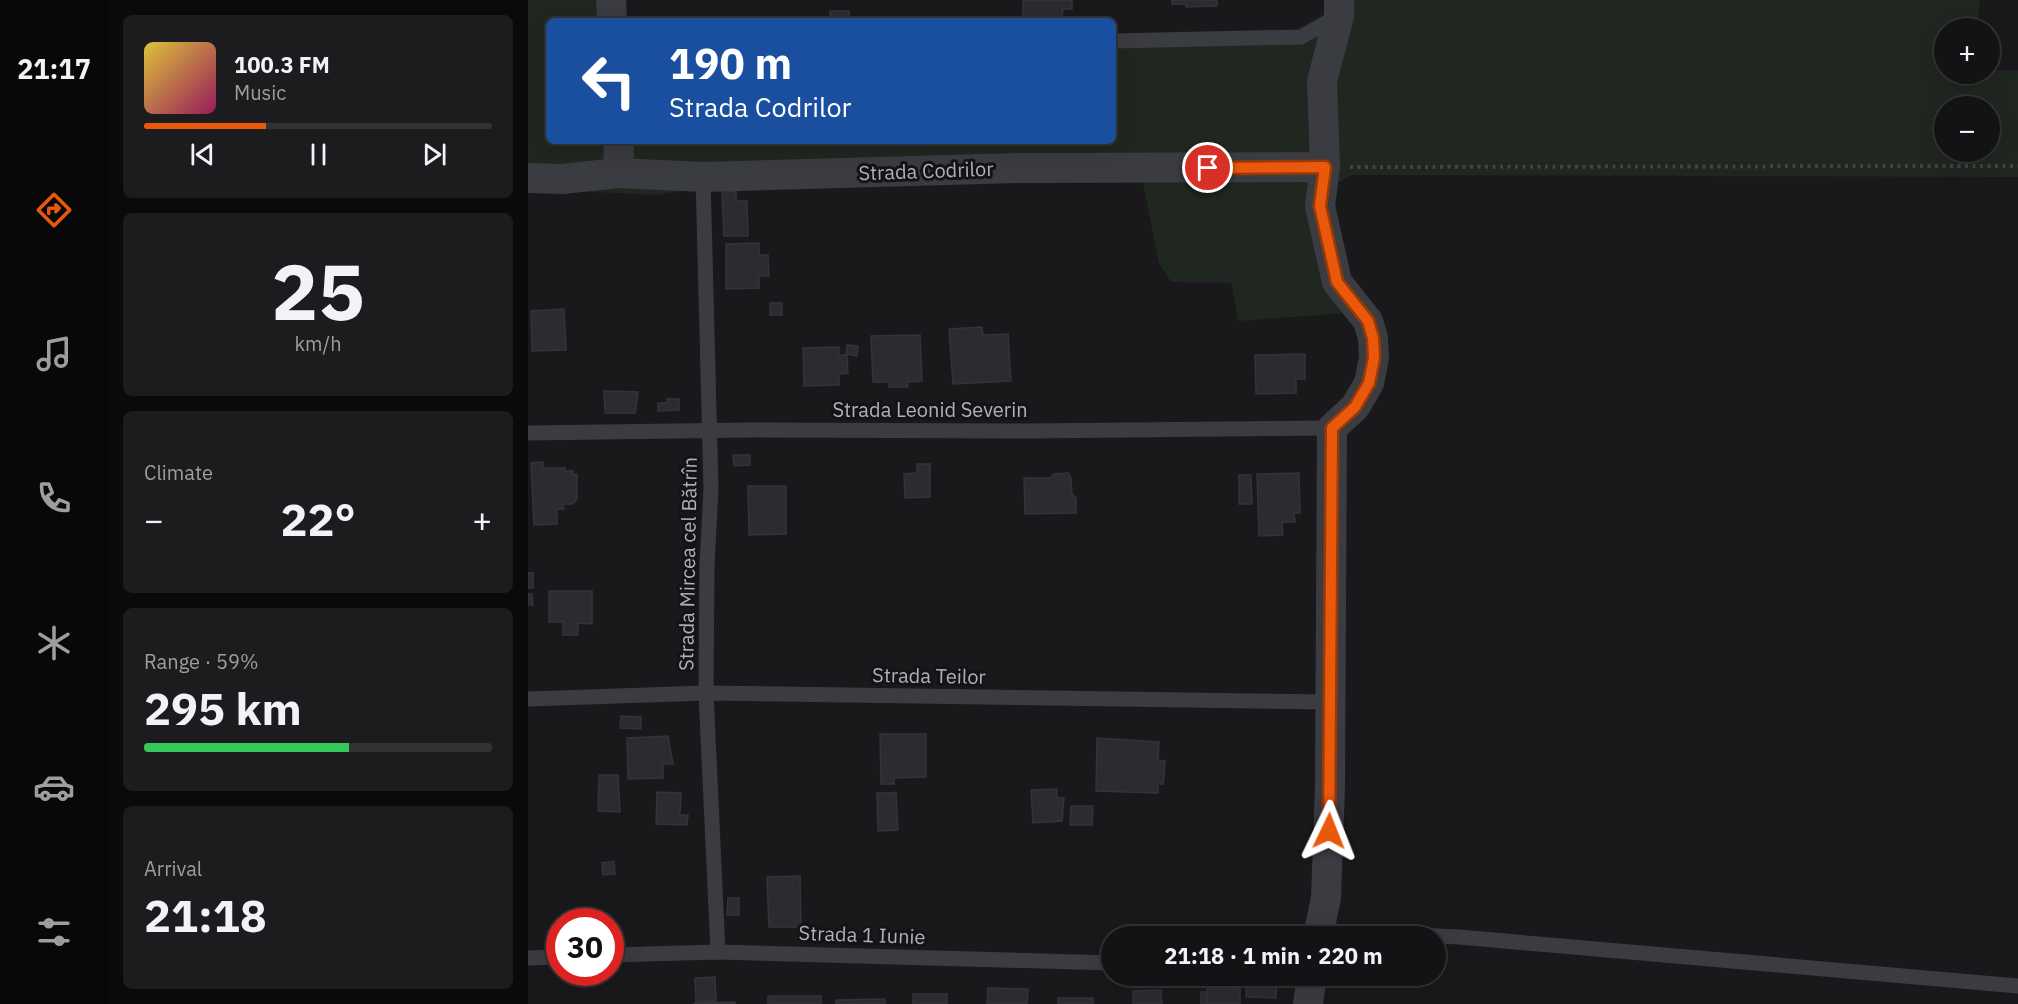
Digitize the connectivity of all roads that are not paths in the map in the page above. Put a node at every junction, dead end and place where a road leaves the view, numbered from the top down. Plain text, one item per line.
1 (611, 0) edge
2 (1339, 8) edge
3 (612, 18) edge
4 (1116, 41) edge
5 (619, 144) edge
6 (1325, 167) junction
7 (618, 173) junction
8 (703, 177) junction
9 (528, 178) edge
10 (1332, 428) junction
11 (711, 431) junction
12 (528, 433) edge
13 (706, 693) junction
14 (528, 699) edge
15 (1329, 702) junction
16 (1320, 926) edge
17 (1446, 936) edge
18 (718, 952) junction
19 (624, 955) edge
20 (546, 957) edge
21 (528, 958) edge
22 (1101, 963) edge
23 (1310, 986) edge
24 (2018, 986) edge
25 (1308, 1004) edge

1 - 3 street
2 - 4 lane
2 - 6 street
5 - 7 street
6 - 8 street, Strada Codrilor
6 - 10 street
7 - 8 street, Strada Codrilor
7 - 9 street, Strada Codrilor
8 - 11 lane, Strada Mircea cel Bătrîn
10 - 11 lane, Strada Leonid Severin
10 - 15 street
11 - 12 lane, Strada Leonid Severin
11 - 13 lane, Strada Mircea cel Bătrîn
13 - 14 lane, Strada Teilor
13 - 15 lane, Strada Teilor
13 - 18 lane, Strada Mircea cel Bătrîn
15 - 16 street
17 - 24 lane
18 - 19 lane, Strada 1 Iunie
18 - 22 lane, Strada 1 Iunie
20 - 21 lane
23 - 25 street

